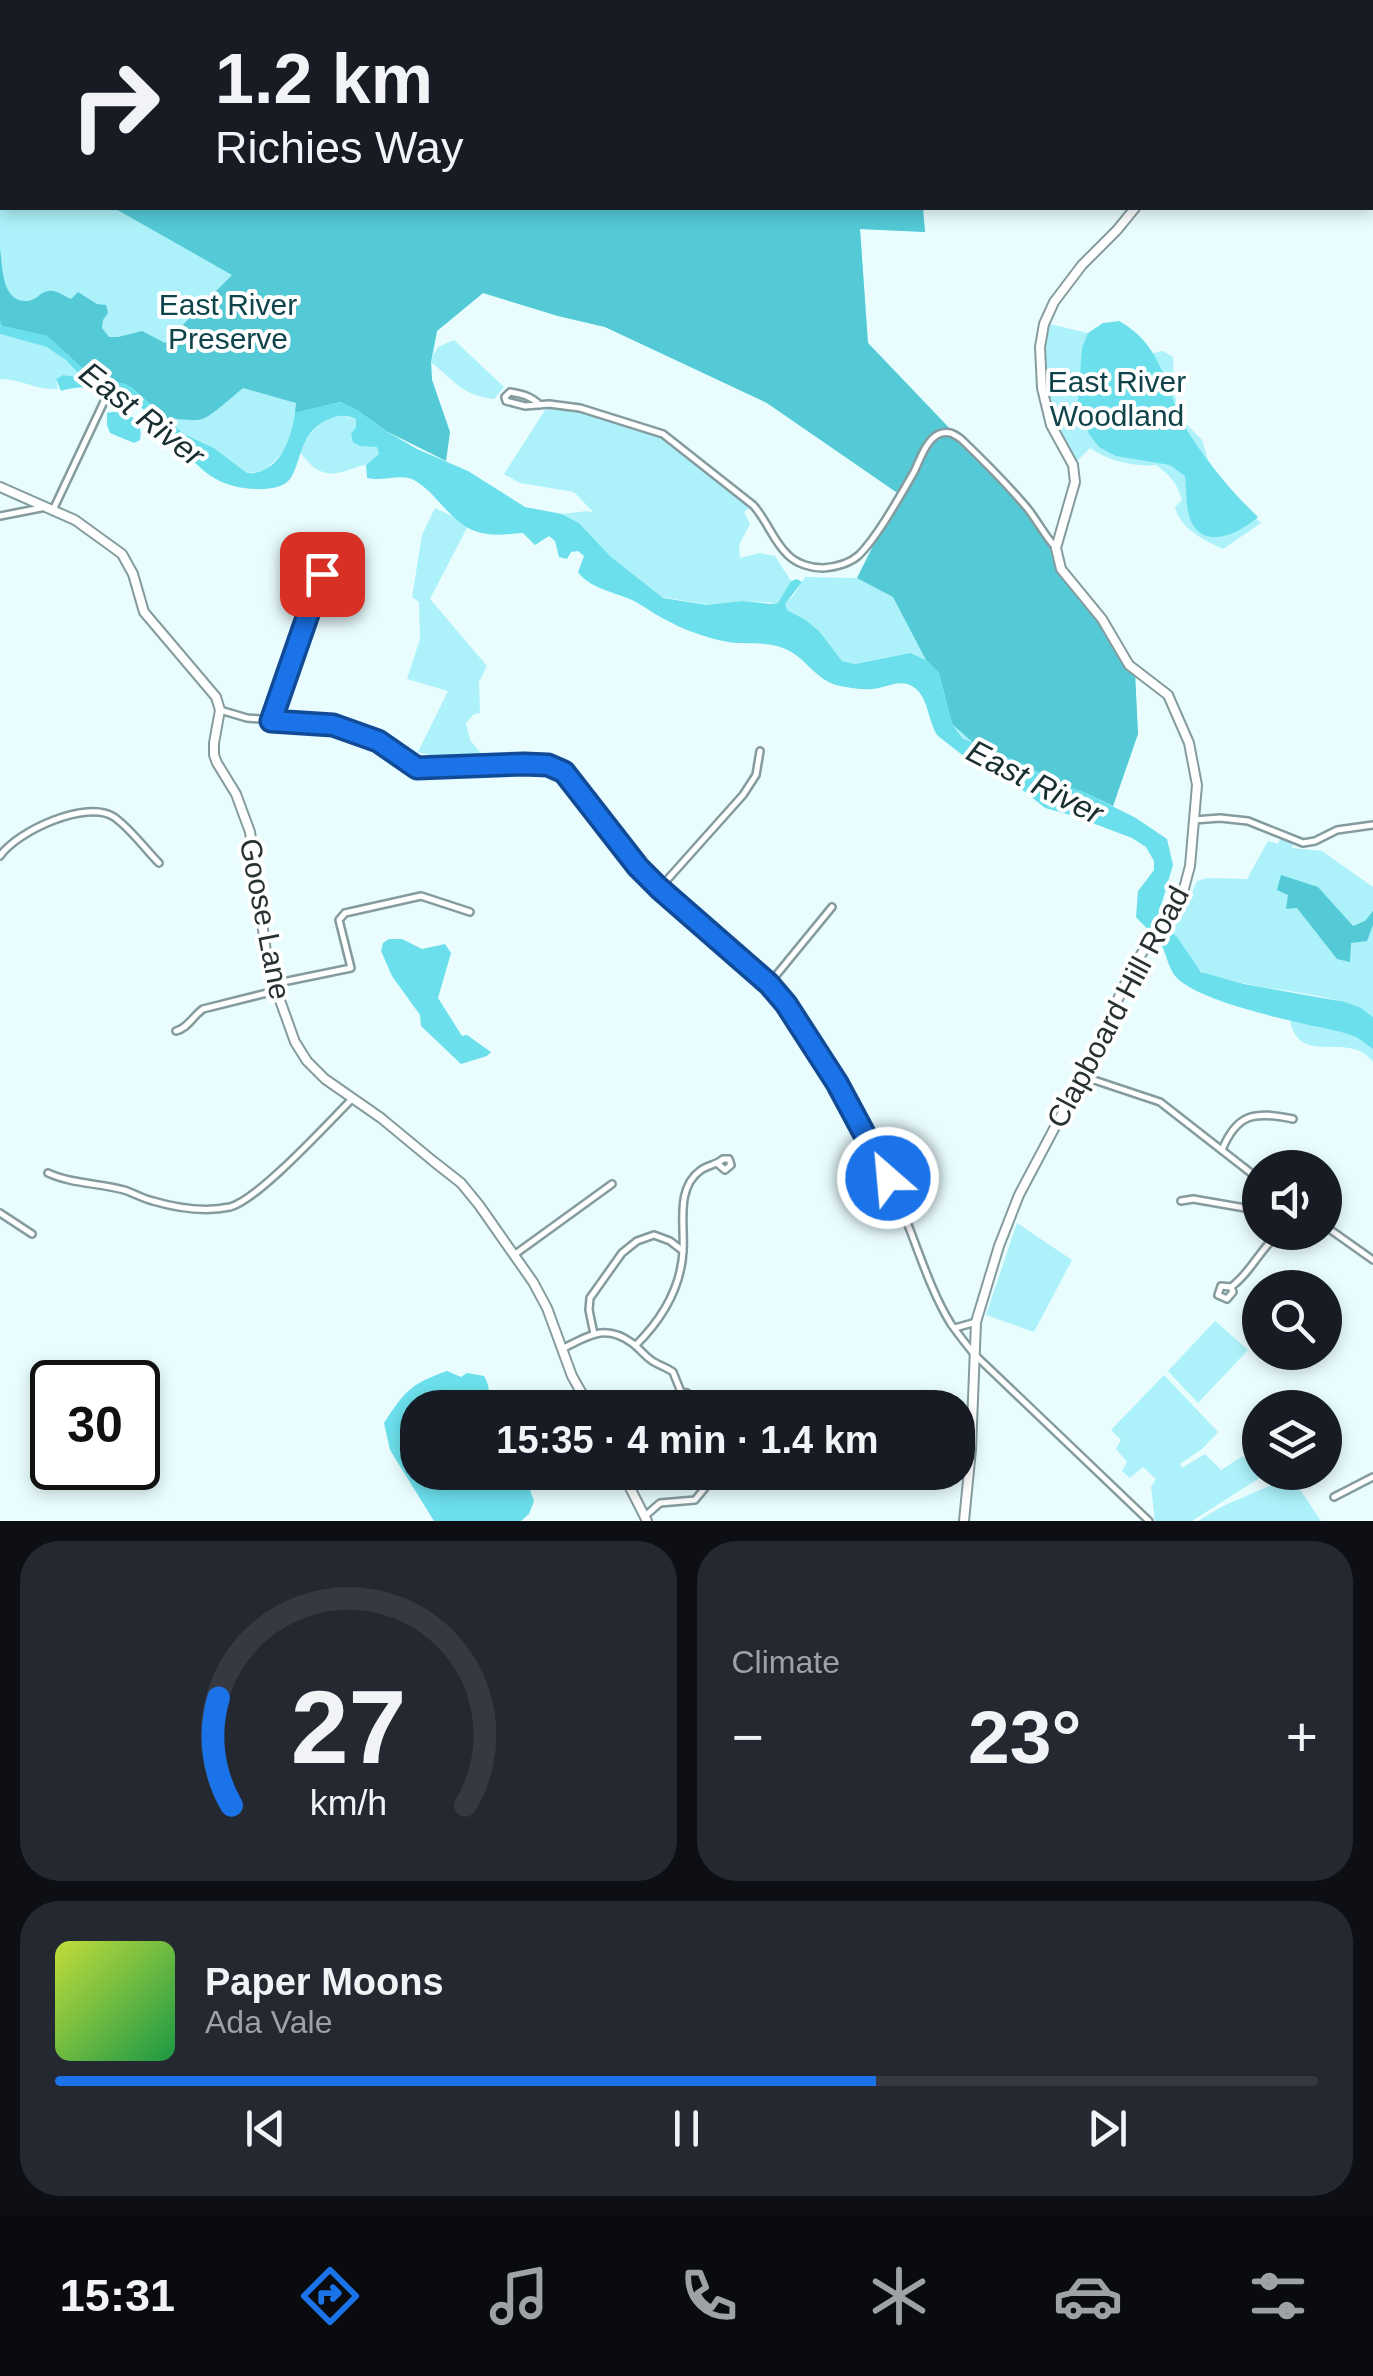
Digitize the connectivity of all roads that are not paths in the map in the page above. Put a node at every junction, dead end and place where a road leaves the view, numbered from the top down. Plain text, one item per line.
1 (1132, 210) edge
2 (109, 390) dead end
3 (540, 405) junction
4 (0, 487) edge
5 (49, 508) junction
6 (0, 516) edge
7 (1056, 548) junction
8 (322, 574) dead end
9 (220, 710) junction
10 (271, 721) junction
11 (760, 751) dead end
12 (1194, 820) junction
13 (1373, 825) edge
14 (0, 856) edge
15 (159, 864) dead end
16 (659, 888) junction
17 (832, 907) dead end
18 (470, 912) dead end
19 (769, 984) junction
20 (274, 988) junction
21 (176, 1031) dead end
22 (1082, 1076) junction
23 (352, 1099) junction
24 (1293, 1119) dead end
25 (1222, 1150) junction
26 (718, 1164) dead end
27 (1242, 1166) edge
28 (48, 1173) dead end
29 (612, 1184) dead end
30 (1181, 1201) dead end
31 (1242, 1207) edge
32 (0, 1213) edge
33 (32, 1234) dead end
34 (1342, 1238) edge
35 (1265, 1250) edge
36 (683, 1251) junction
37 (514, 1255) junction
38 (1373, 1260) edge
39 (1230, 1287) dead end
40 (976, 1322) junction
41 (954, 1328) junction
42 (594, 1334) junction
43 (636, 1345) junction
44 (562, 1349) junction
45 (974, 1354) junction
46 (580, 1390) edge
47 (680, 1390) edge
48 (1373, 1477) edge
49 (631, 1490) edge
50 (703, 1490) edge
51 (1334, 1497) dead end
52 (646, 1519) edge
53 (964, 1521) edge
54 (1149, 1521) edge

1 - 7 street
2 - 5 street
3 - 3 street
3 - 7 street
4 - 5 street
5 - 6 street
5 - 9 street
7 - 12 street, Clapboard Hill Road
8 - 10 street
9 - 10 street
9 - 20 street, Goose Lane
10 - 16 street
11 - 16 street
12 - 13 street
12 - 22 street, Clapboard Hill Road
14 - 15 street
16 - 19 street
17 - 19 street
18 - 20 street
19 - 41 street
20 - 21 street
20 - 23 street, Goose Lane
22 - 25 street
22 - 40 street, Clapboard Hill Road
23 - 28 street
23 - 37 street, Goose Lane
24 - 25 street
25 - 27 street
26 - 36 street
29 - 37 street
30 - 31 street
32 - 33 street
34 - 38 street
35 - 39 street
36 - 42 street
36 - 43 street
37 - 44 street, Goose Lane
40 - 41 street
40 - 45 street, Clapboard Hill Road
41 - 45 street
42 - 43 street
42 - 44 street
43 - 47 street
44 - 46 street, Goose Lane
45 - 53 street, Clapboard Hill Road
45 - 54 street
48 - 51 street
49 - 52 street
50 - 52 street

